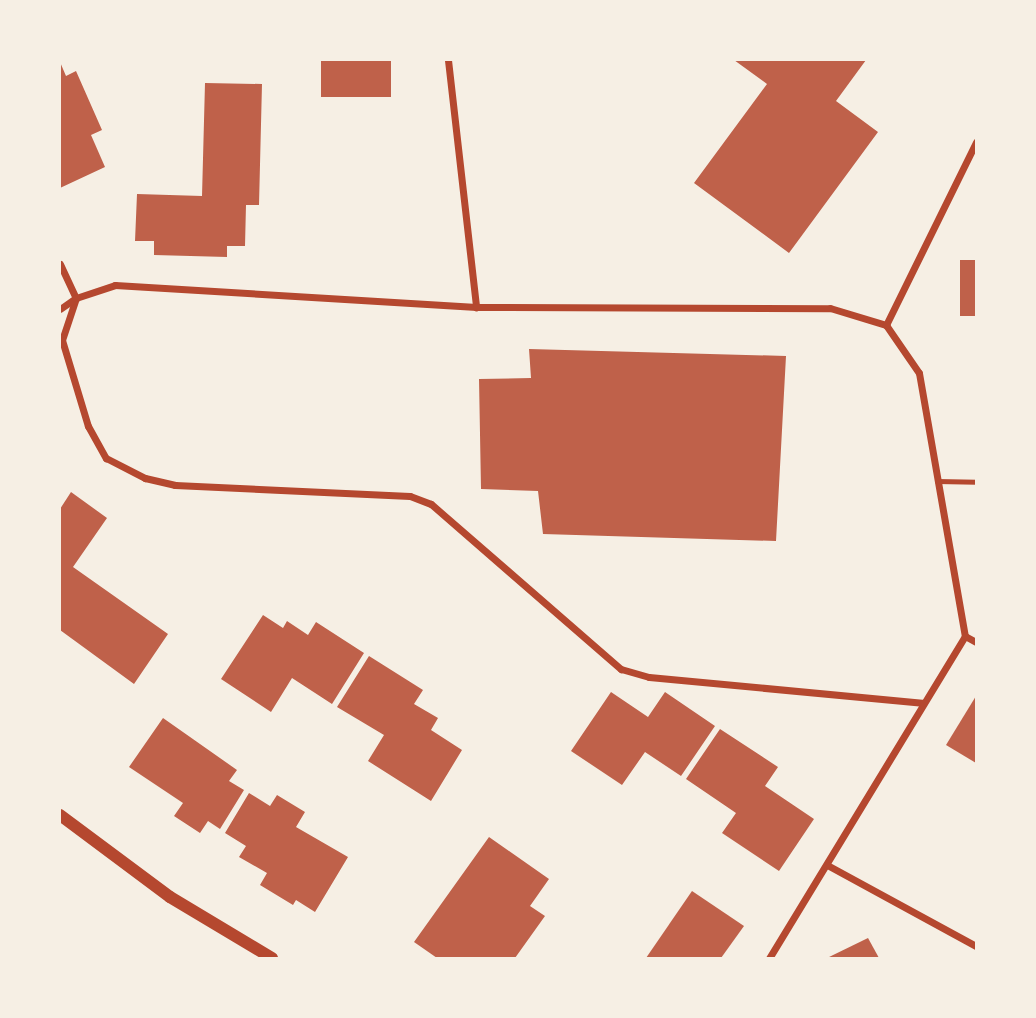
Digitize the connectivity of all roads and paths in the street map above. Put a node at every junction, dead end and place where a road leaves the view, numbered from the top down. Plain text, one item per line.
1 (447, 60) edge
2 (976, 142) edge
3 (60, 264) edge
4 (76, 298) junction
5 (476, 307) junction
6 (60, 309) edge
7 (886, 325) junction
8 (937, 481) junction
9 (976, 482) edge
10 (965, 636) junction
11 (976, 642) edge
12 (922, 703) junction
13 (60, 816) edge
14 (829, 866) junction
15 (976, 946) edge
16 (272, 958) edge
17 (769, 958) edge

1 - 5 street
2 - 7 street
3 - 4 street
4 - 5 street
4 - 6 street
4 - 12 street
5 - 7 street
7 - 8 street
8 - 9 lane
8 - 10 street
10 - 11 street
10 - 12 street
12 - 14 street
13 - 16 street
14 - 15 street
14 - 17 street

